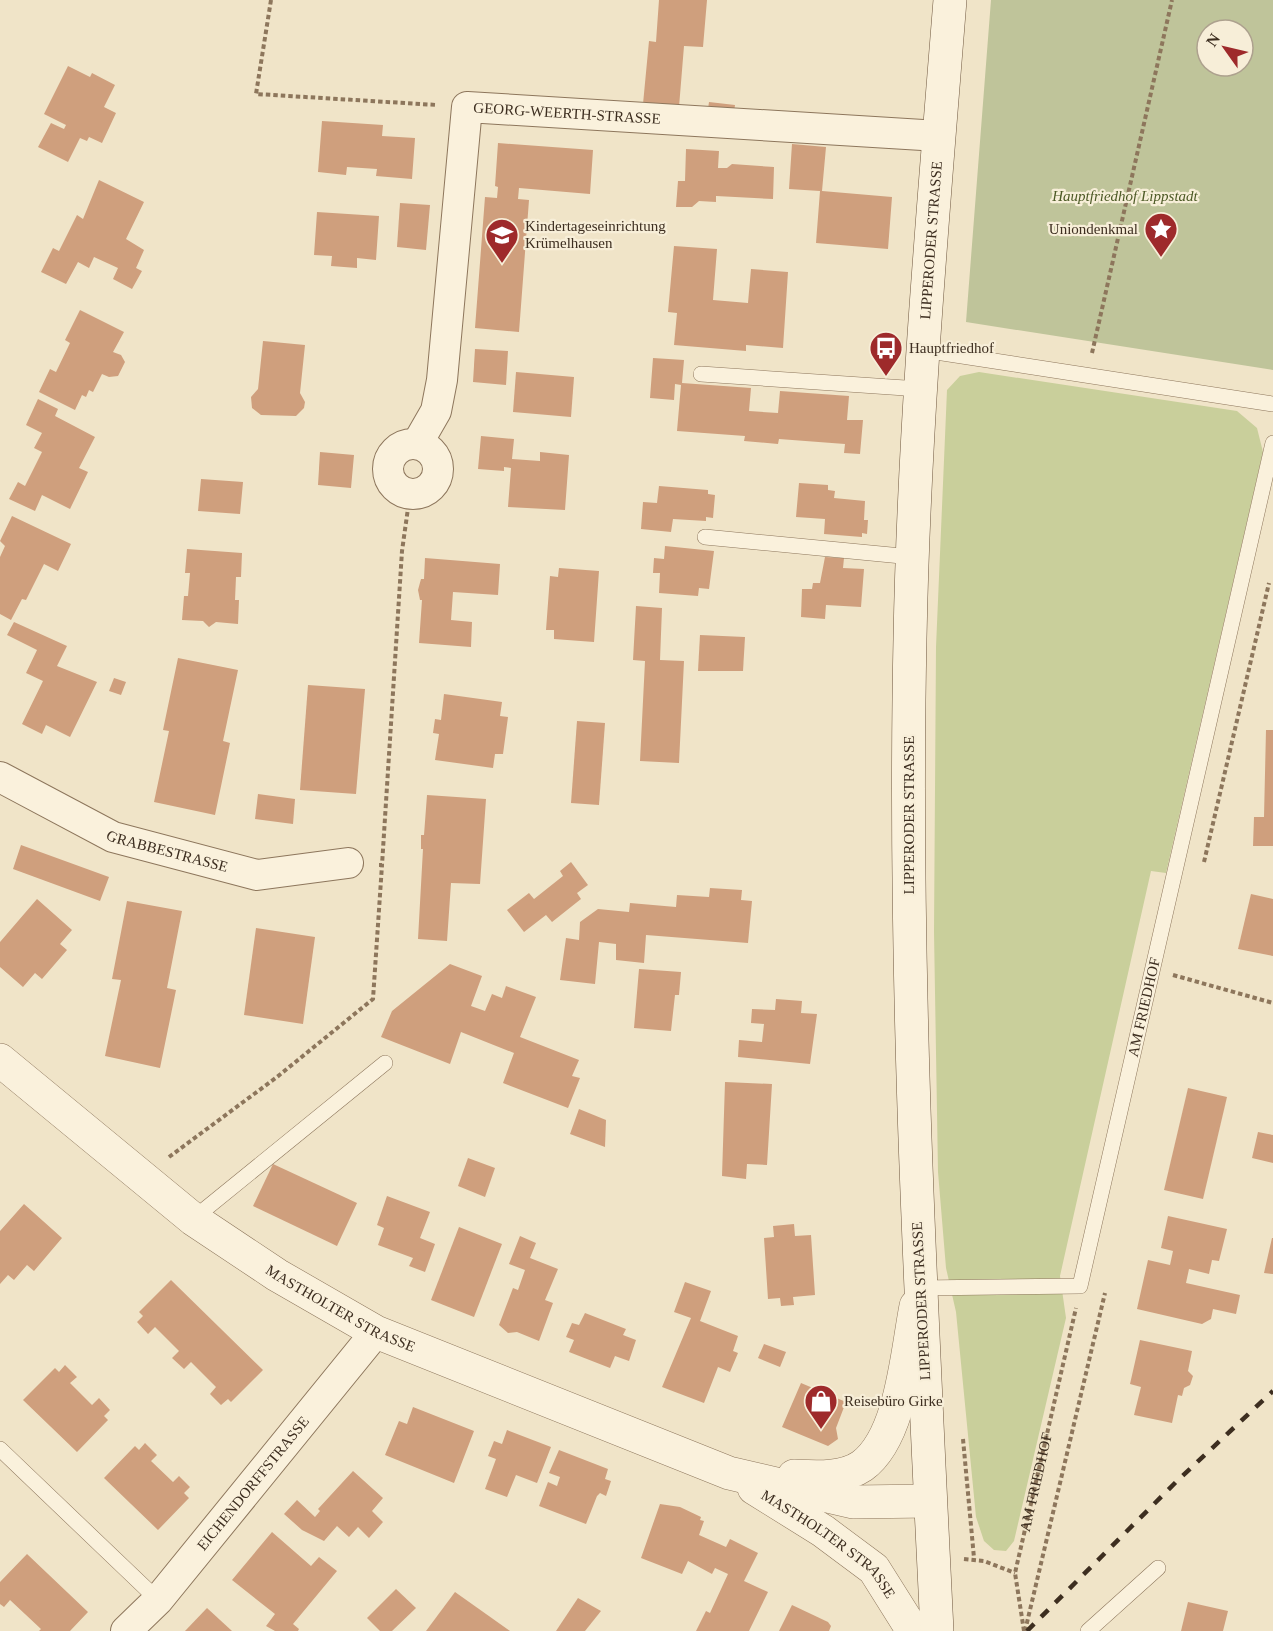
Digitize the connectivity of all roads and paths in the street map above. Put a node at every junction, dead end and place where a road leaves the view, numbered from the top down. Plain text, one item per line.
1 (271, 0) edge
2 (950, 0) edge
3 (1172, 0) edge
4 (467, 107) junction
5 (939, 136) junction
6 (923, 350) junction
7 (700, 374) dead end
8 (1088, 374) junction
9 (920, 389) junction
10 (1273, 404) edge
11 (1273, 443) edge
12 (410, 494) joint
13 (705, 537) dead end
14 (912, 557) junction
15 (1269, 583) dead end
16 (0, 777) edge
17 (348, 863) joint
18 (1204, 863) dead end
19 (382, 865) junction
20 (1180, 965) dead end
21 (1178, 976) junction
22 (1175, 985) dead end
23 (1273, 1003) edge
24 (0, 1060) edge
25 (385, 1062) dead end
26 (142, 1177) junction
27 (193, 1218) junction
28 (1080, 1286) junction
29 (920, 1288) junction
30 (1105, 1292) dead end
31 (376, 1332) junction
32 (963, 1435) dead end
33 (0, 1449) edge
34 (729, 1473) junction
35 (930, 1501) junction
36 (1158, 1568) dead end
37 (1015, 1573) junction
38 (158, 1600) junction
39 (126, 1631) edge
40 (913, 1631) edge
41 (936, 1631) edge
42 (1024, 1631) edge
43 (1088, 1631) edge

1 - 4 path
2 - 5 main road, LIPPERODER STRASSE
3 - 8 path
4 - 5 street, GEORG-WEERTH-STRASSE
4 - 12 street, GEORG-WEERTH-STRASSE
5 - 6 main road, LIPPERODER STRASSE
6 - 8 lane
6 - 9 main road, LIPPERODER STRASSE
7 - 9 lane
8 - 10 lane
9 - 14 main road, LIPPERODER STRASSE
11 - 28 lane, AM FRIEDHOF
12 - 19 path
13 - 14 lane
14 - 29 main road, LIPPERODER STRASSE
15 - 18 path
16 - 17 street, GRABBESTRASSE
17 - 19 path
19 - 26 path
20 - 21 path
21 - 22 path
21 - 23 path
24 - 26 main road, MASTHOLTER STRASSE
25 - 27 lane
26 - 27 main road, MASTHOLTER STRASSE
27 - 31 main road, MASTHOLTER STRASSE
28 - 29 lane
28 - 37 path, AM FRIEDHOF
29 - 34 main road, MASTHOLTER STRASSE
29 - 35 main road, LIPPERODER STRASSE
30 - 42 path
31 - 34 main road, MASTHOLTER STRASSE
31 - 38 street, EICHENDORFFSTRASSE
32 - 37 path
33 - 38 lane
34 - 35 main road, MASTHOLTER STRASSE
34 - 40 main road, MASTHOLTER STRASSE
35 - 41 main road, LIPPERODER STRASSE
36 - 43 lane
37 - 42 path
38 - 39 street, EICHENDORFFSTRASSE

